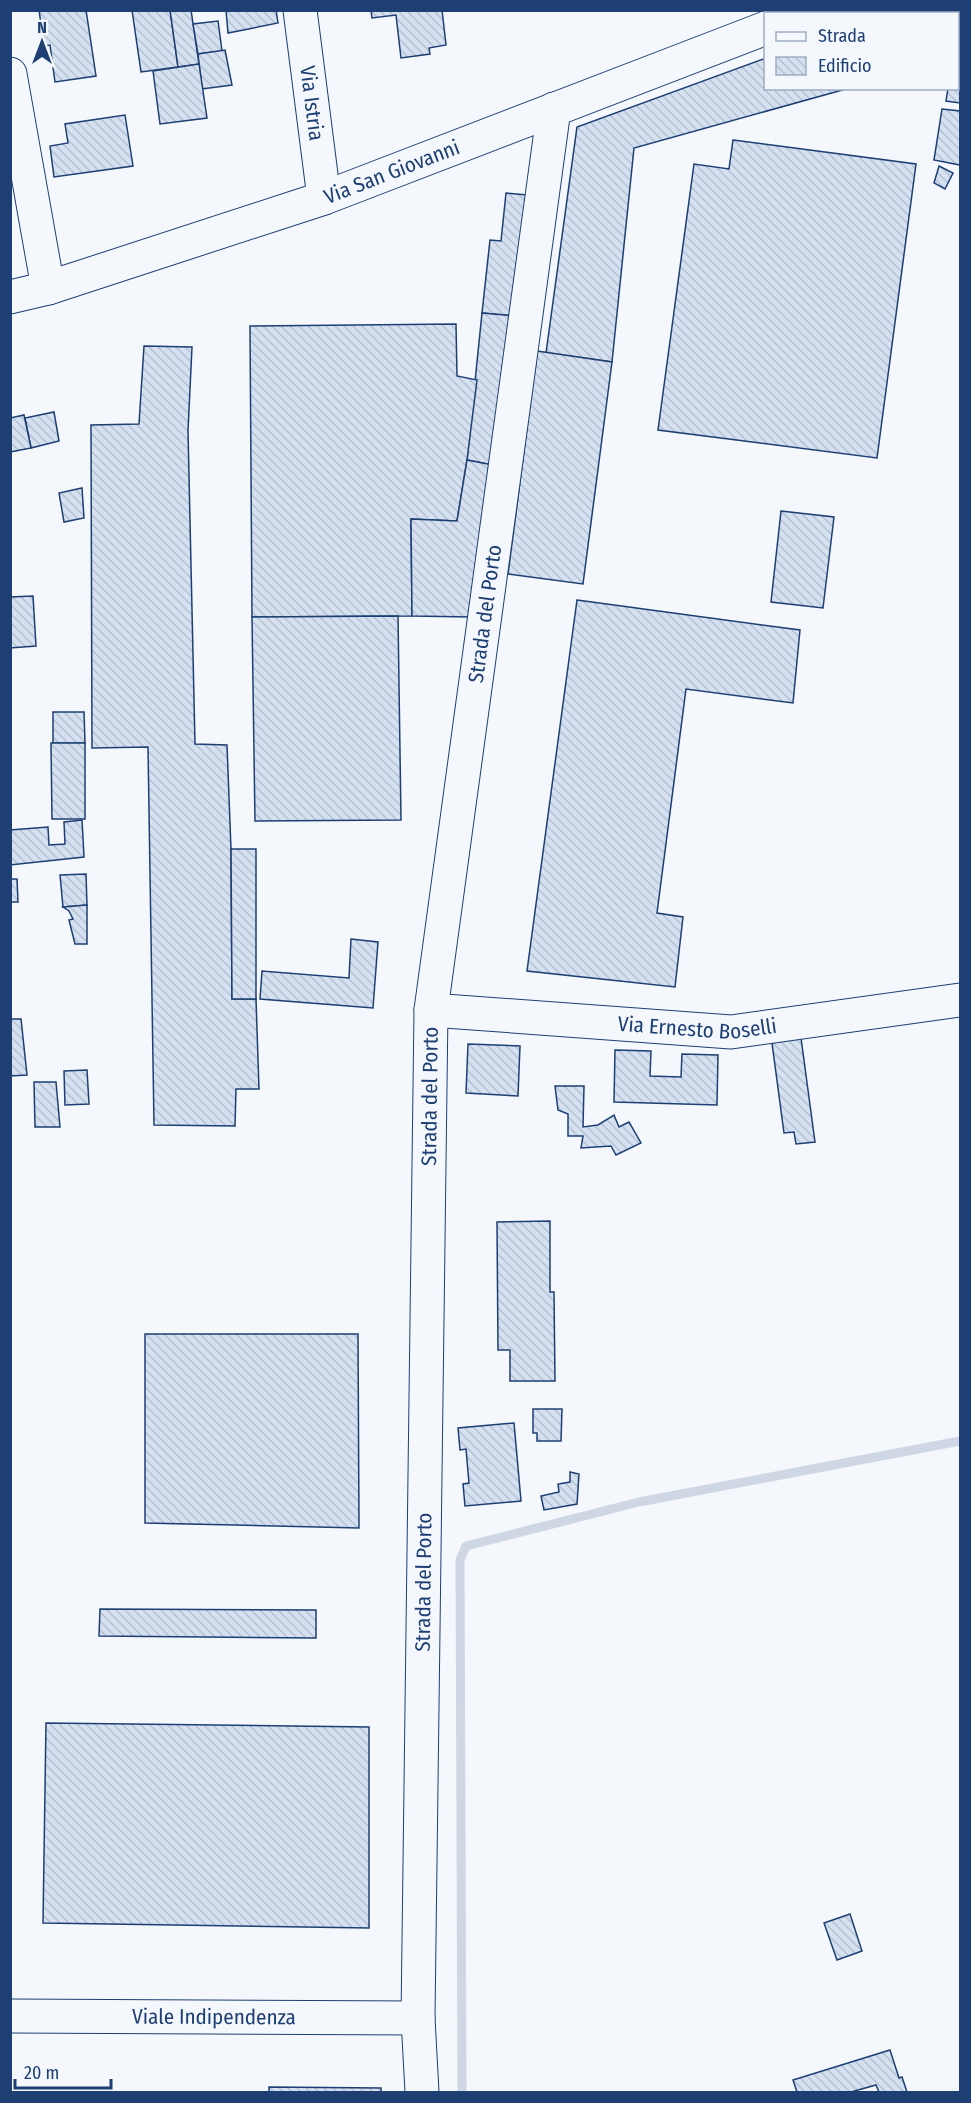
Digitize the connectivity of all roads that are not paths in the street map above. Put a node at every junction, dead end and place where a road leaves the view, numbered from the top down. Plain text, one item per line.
1 (300, 10) edge
2 (764, 28) edge
3 (10, 74) edge
4 (554, 108) junction
5 (324, 198) junction
6 (48, 288) junction
7 (10, 297) edge
8 (960, 1000) edge
9 (431, 1010) junction
10 (10, 2016) edge
11 (418, 2018) junction
12 (422, 2092) edge

1 - 5 street, Via Istria
2 - 4 street, Via San Giovanni
3 - 6 street
4 - 5 street, Via San Giovanni
4 - 9 street, Strada del Porto
5 - 6 street, Via San Giovanni
6 - 7 street, Via San Giovanni
8 - 9 street, Via Ernesto Boselli
9 - 11 street, Strada del Porto
10 - 11 street, Viale Indipendenza
11 - 12 street, Strada del Porto

